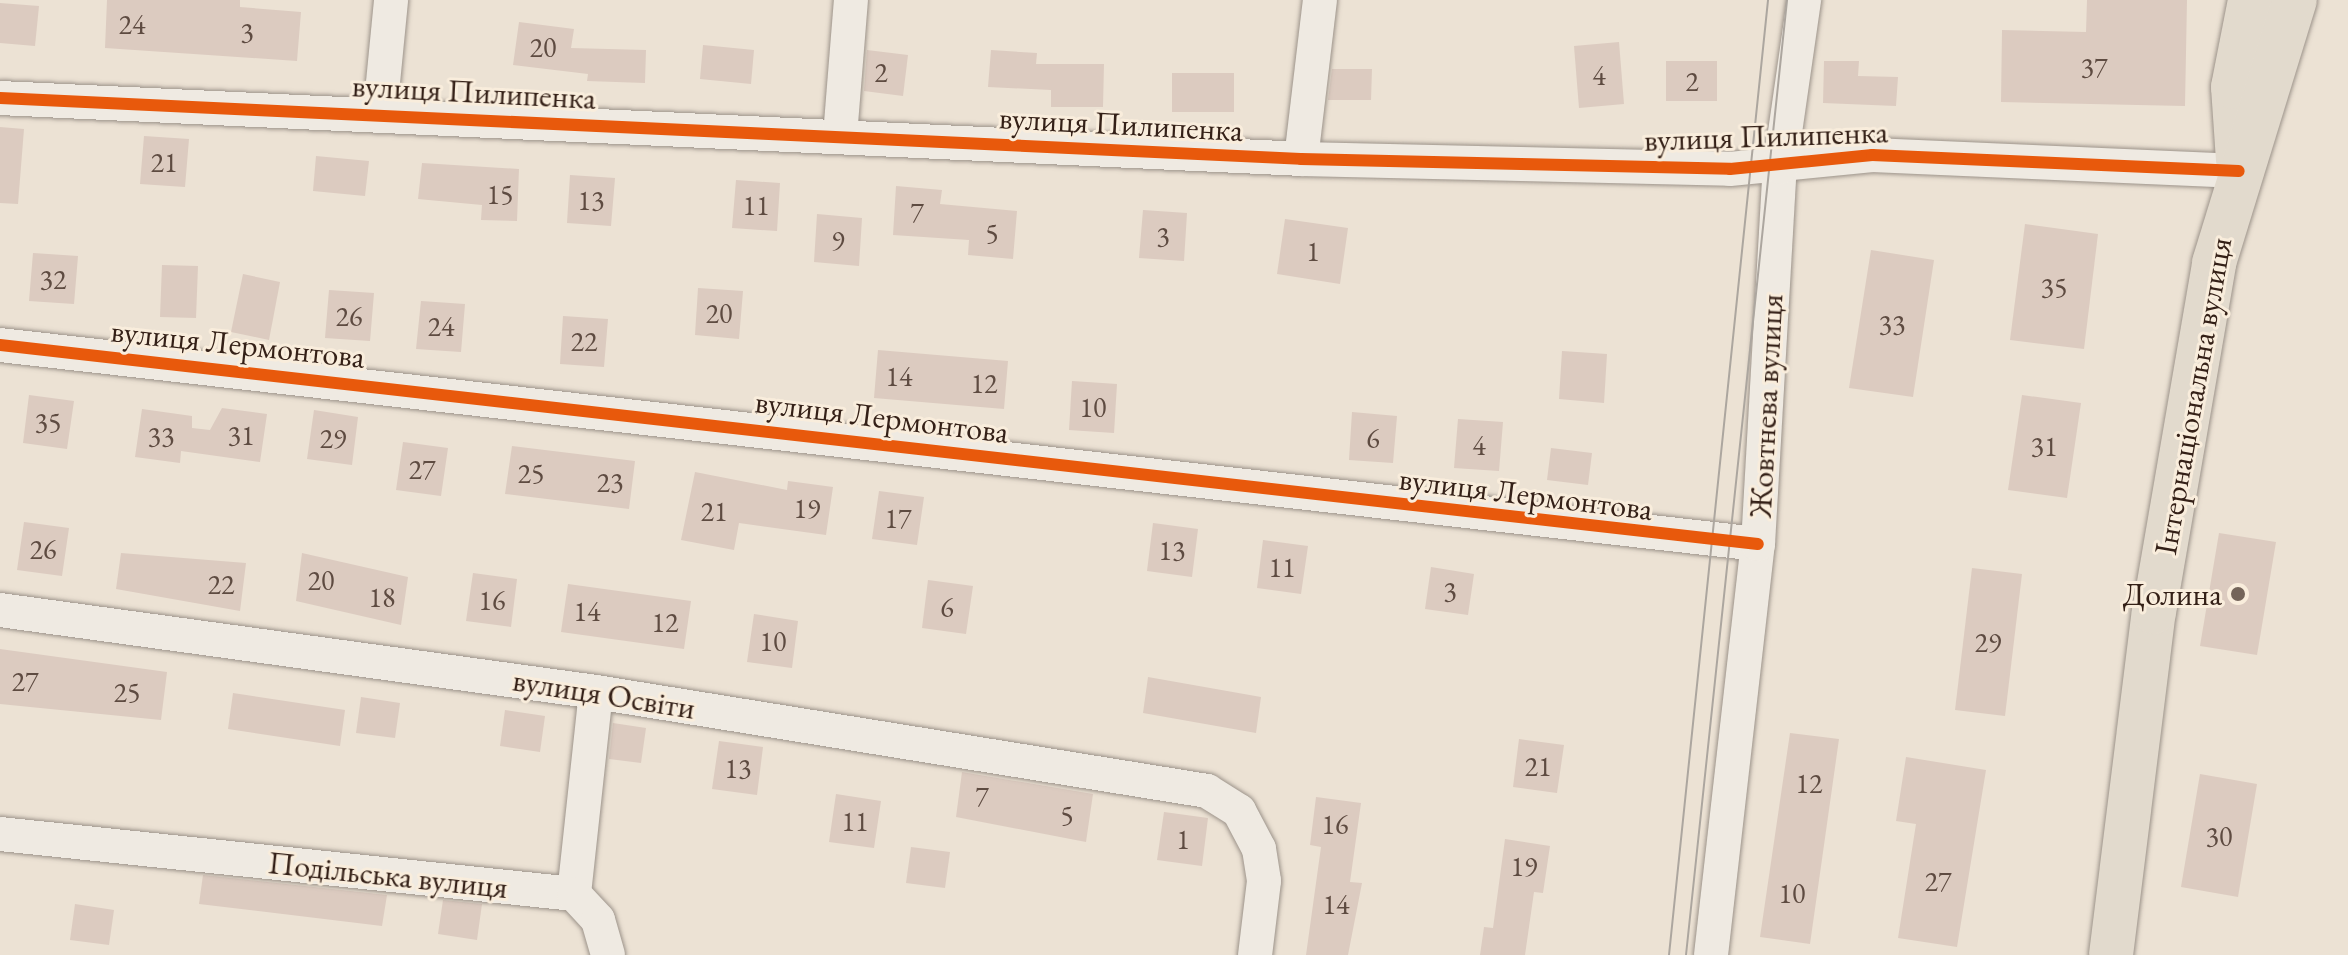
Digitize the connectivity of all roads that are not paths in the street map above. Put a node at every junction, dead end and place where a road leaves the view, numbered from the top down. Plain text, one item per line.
1 (391, 0) edge
2 (851, 0) edge
3 (1320, 0) edge
4 (1804, 0) edge
5 (2250, 0) edge
6 (2295, 0) edge
7 (0, 98) edge
8 (380, 113) junction
9 (840, 136) junction
10 (1301, 159) junction
11 (1780, 167) junction
12 (2239, 171) junction
13 (0, 345) edge
14 (1758, 544) junction
15 (0, 610) edge
16 (596, 692) junction
17 (0, 834) edge
18 (574, 894) junction
19 (608, 955) edge
20 (1255, 955) edge
21 (1711, 955) edge
22 (2111, 955) edge

1 - 8 street
2 - 9 street
3 - 10 street
4 - 11 street, Жовтнева вулиця
5 - 12 main road, Інтернаціональна вулиця
6 - 12 main road, Інтернаціональна вулиця
7 - 8 street, вулиця Пилипенка
8 - 9 street, вулиця Пилипенка
9 - 10 street, вулиця Пилипенка
10 - 11 street, вулиця Пилипенка
11 - 12 street, вулиця Пилипенка
11 - 14 street, Жовтнева вулиця
12 - 22 main road, Інтернаціональна вулиця
13 - 14 street, вулиця Лермонтова
14 - 21 street, Жовтнева вулиця
15 - 16 street, вулиця Освіти
16 - 18 street
16 - 20 street, вулиця Освіти
17 - 18 street, Подільська вулиця
18 - 19 street

